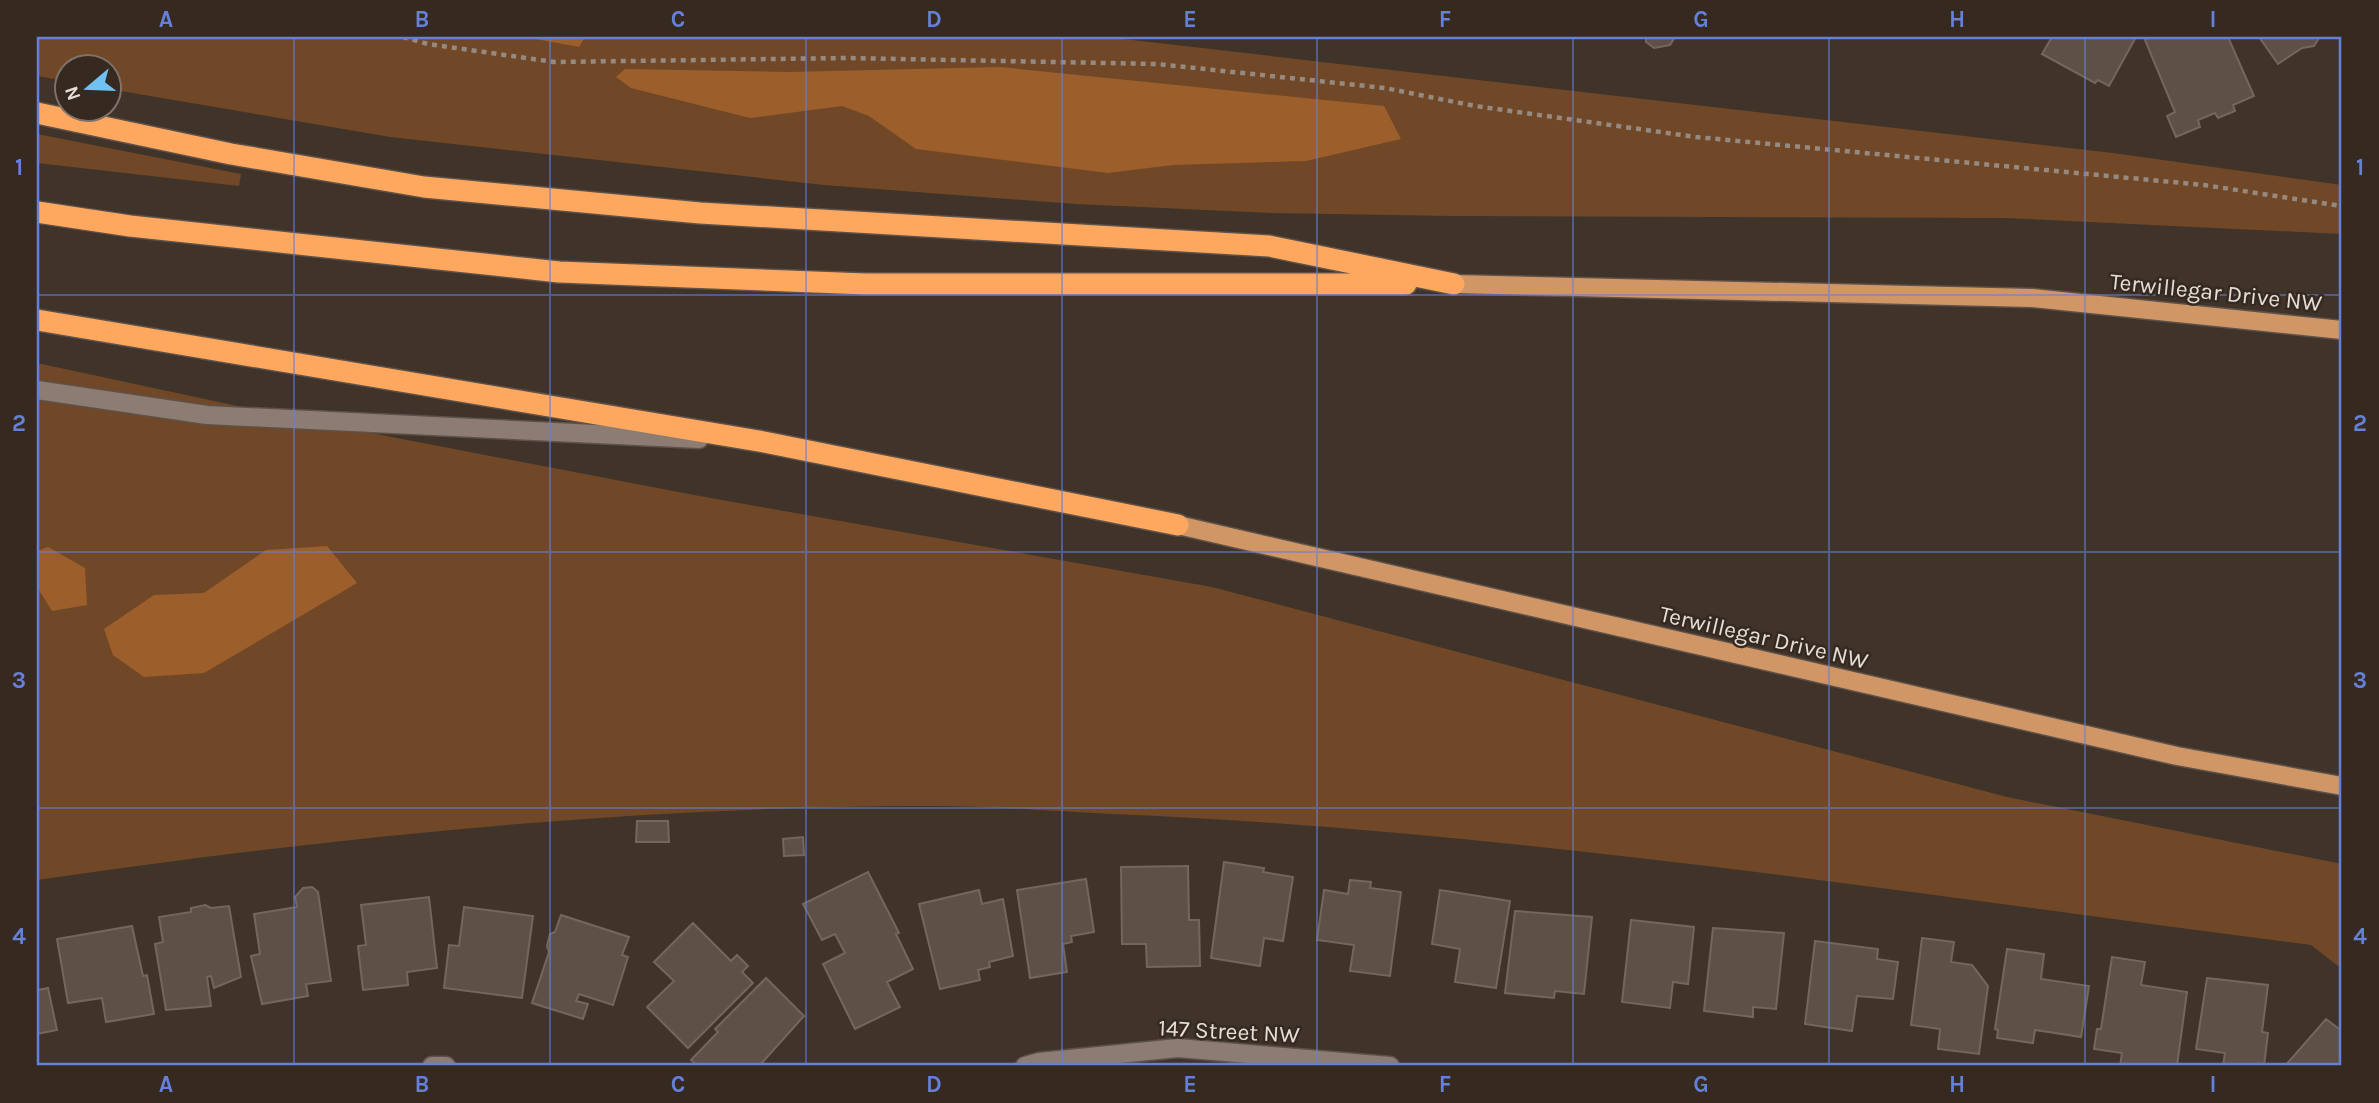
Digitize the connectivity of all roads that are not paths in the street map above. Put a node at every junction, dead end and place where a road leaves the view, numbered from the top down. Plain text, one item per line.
1 (37, 113) edge
2 (37, 212) edge
3 (1454, 284) junction
4 (37, 320) edge
5 (2342, 330) edge
6 (37, 390) edge
7 (764, 442) junction
8 (1178, 525) joint
9 (2342, 786) edge
10 (432, 1066) edge
11 (446, 1066) edge
12 (1025, 1066) edge
13 (1390, 1066) edge

1 - 3 highway
2 - 3 highway
3 - 5 main road, Terwillegar Drive NW
4 - 7 highway
6 - 7 street
7 - 8 highway
8 - 9 main road, Terwillegar Drive NW
10 - 11 street
12 - 13 street, 147 Street NW

